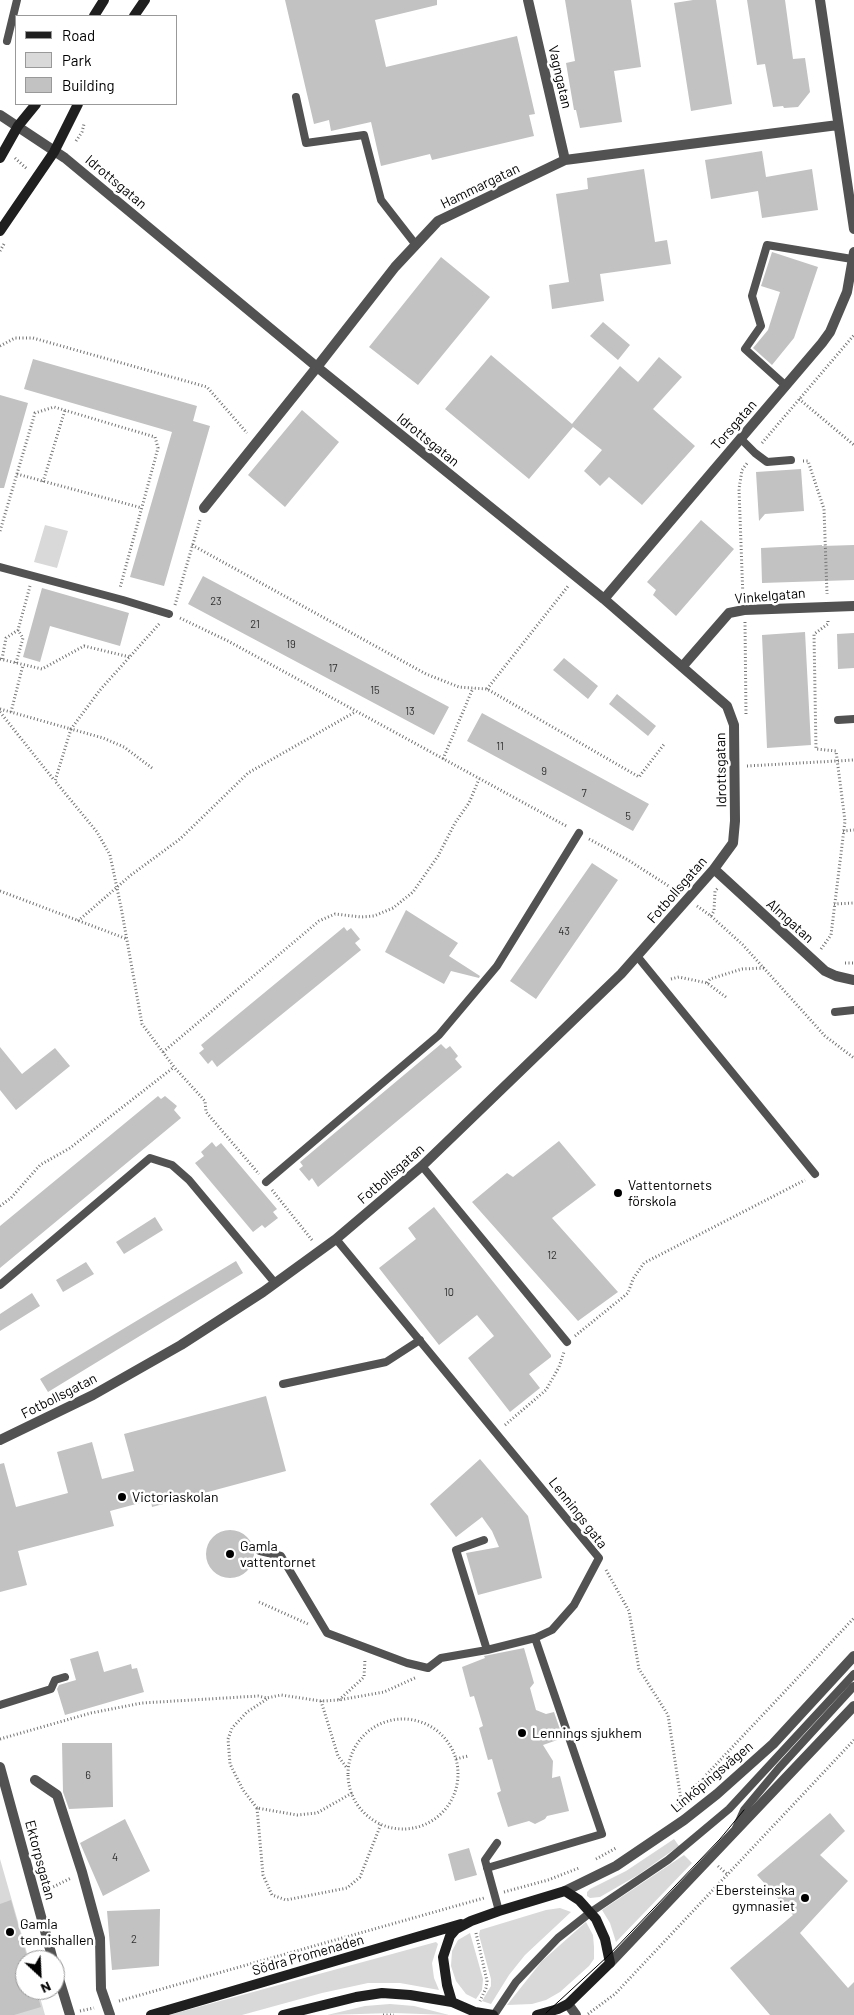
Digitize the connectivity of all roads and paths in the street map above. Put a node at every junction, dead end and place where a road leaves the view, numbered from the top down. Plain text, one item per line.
1 (17, 0) edge
2 (104, 0) edge
3 (145, 0) edge
4 (528, 0) edge
5 (820, 0) edge
6 (95, 15) edge
7 (135, 15) edge
8 (7, 41) dead end
9 (296, 97) dead end
10 (35, 105) edge
11 (78, 105) edge
12 (0, 114) edge
13 (838, 125) junction
14 (18, 126) junction
15 (54, 152) junction
16 (2, 155) edge
17 (565, 160) junction
18 (36, 179) junction
19 (854, 229) edge
20 (0, 231) edge
21 (416, 245) junction
22 (853, 256) edge
23 (0, 346) edge
24 (317, 367) junction
25 (786, 386) junction
26 (799, 399) dead end
27 (65, 410) junction
28 (740, 438) junction
29 (256, 443) junction
30 (854, 445) edge
31 (791, 460) joint
32 (17, 474) junction
33 (44, 482) junction
34 (142, 508) junction
35 (204, 508) joint
36 (0, 531) edge
37 (192, 545) junction
38 (0, 568) edge
39 (33, 576) junction
40 (576, 577) junction
41 (117, 598) junction
42 (604, 599) junction
43 (828, 606) junction
44 (854, 606) edge
45 (169, 614) junction
46 (18, 630) junction
47 (130, 657) junction
48 (1, 659) edge
49 (16, 663) junction
50 (23, 665) junction
51 (682, 667) junction
52 (473, 688) junction
53 (487, 690) junction
54 (0, 710) edge
55 (11, 712) junction
56 (356, 712) junction
57 (854, 719) edge
58 (838, 720) dead end
59 (71, 728) junction
60 (665, 743) dead end
61 (443, 759) junction
62 (854, 760) edge
63 (837, 761) junction
64 (746, 766) dead end
65 (152, 768) dead end
66 (479, 779) junction
67 (54, 781) junction
68 (854, 830) edge
69 (843, 831) junction
70 (579, 833) junction
71 (733, 843) joint
72 (714, 869) junction
73 (724, 879) junction
74 (116, 887) junction
75 (0, 891) edge
76 (687, 899) junction
77 (854, 903) edge
78 (834, 904) junction
79 (711, 916) junction
80 (78, 921) junction
81 (127, 939) junction
82 (821, 949) dead end
83 (637, 956) junction
84 (764, 968) junction
85 (854, 980) edge
86 (658, 982) junction
87 (707, 983) junction
88 (727, 998) dead end
89 (854, 1010) edge
90 (835, 1012) dead end
91 (163, 1052) junction
92 (854, 1058) edge
93 (174, 1067) junction
94 (422, 1166) junction
95 (815, 1174) joint
96 (266, 1182) junction
97 (0, 1206) edge
98 (336, 1239) junction
99 (320, 1250) junction
100 (275, 1283) junction
101 (0, 1285) edge
102 (420, 1340) junction
103 (567, 1342) junction
104 (283, 1384) dead end
105 (496, 1432) junction
106 (0, 1440) edge
107 (484, 1540) dead end
108 (260, 1551) dead end
109 (599, 1558) junction
110 (259, 1602) dead end
111 (288, 1614) dead end
112 (535, 1638) junction
113 (348, 1641) junction
114 (487, 1650) junction
115 (854, 1656) edge
116 (428, 1668) junction
117 (854, 1674) edge
118 (66, 1677) dead end
119 (854, 1686) edge
120 (267, 1698) junction
121 (339, 1700) junction
122 (321, 1701) junction
123 (0, 1705) edge
124 (854, 1706) edge
125 (0, 1739) edge
126 (854, 1740) edge
127 (468, 1756) dead end
128 (456, 1759) junction
129 (0, 1767) edge
130 (347, 1769) junction
131 (34, 1780) dead end
132 (352, 1793) junction
133 (682, 1801) dead end
134 (257, 1808) junction
135 (381, 1824) junction
136 (733, 1834) junction
137 (497, 1843) dead end
138 (487, 1868) junction
139 (82, 1872) junction
140 (565, 1891) junction
141 (35, 1895) junction
142 (466, 1903) dead end
143 (499, 1911) junction
144 (591, 1912) junction
145 (471, 1921) junction
146 (100, 1938) junction
147 (48, 1943) junction
148 (50, 1950) edge
149 (610, 1963) junction
150 (65, 1999) edge
151 (452, 2002) junction
152 (568, 2004) junction
153 (475, 2012) junction
154 (542, 2014) edge
155 (70, 2015) edge
156 (110, 2015) edge
157 (151, 2015) edge
158 (283, 2015) edge
159 (383, 2015) edge
160 (394, 2015) edge
161 (494, 2015) edge
162 (576, 2015) edge
163 (587, 2015) edge

1 - 8 lane
2 - 6 main road
3 - 7 main road
4 - 17 street, Vagngatan
5 - 13 street
9 - 21 lane
10 - 14 main road
11 - 15 main road
12 - 14 street, Idrottsgatan
13 - 17 street, Hammargatan
13 - 19 street
14 - 15 street, Idrottsgatan
14 - 16 main road
15 - 18 main road
15 - 24 street, Idrottsgatan
16 - 18 path
17 - 21 street, Hammargatan
18 - 20 main road
21 - 24 street, Hammargatan
22 - 25 street, Torsgatan
22 - 25 lane
23 - 29 path
24 - 29 street, Hammargatan
24 - 40 street, Idrottsgatan
25 - 28 street, Torsgatan
26 - 30 path
27 - 32 path
27 - 33 path
27 - 34 path
28 - 31 lane
28 - 42 street, Torsgatan
29 - 35 street, Hammargatan
31 - 43 path
32 - 33 path
32 - 36 path
33 - 34 path
34 - 41 path
35 - 37 path
37 - 45 path
37 - 52 path
38 - 39 lane
39 - 41 lane
39 - 46 path
40 - 42 street, Idrottsgatan
40 - 53 path
41 - 45 lane
42 - 51 street, Idrottsgatan
43 - 44 street, Vinkelgatan
43 - 51 street, Vinkelgatan
43 - 63 path
45 - 47 path
45 - 56 path
46 - 48 path
46 - 49 path
47 - 50 path
47 - 59 path
48 - 49 path
49 - 50 path
50 - 55 path
51 - 71 street, Idrottsgatan
52 - 53 path
52 - 61 path
53 - 60 path
54 - 55 path
54 - 67 path
55 - 59 path
56 - 61 path
56 - 74 path
57 - 58 lane
59 - 65 path
59 - 67 path
61 - 66 path
62 - 63 path
63 - 64 path
63 - 69 path
66 - 70 path
66 - 91 path
67 - 74 path
68 - 69 path
69 - 78 path
70 - 76 path
70 - 96 lane
71 - 72 street, Fotbollsgatan
72 - 73 street, Almgatan
72 - 76 street, Fotbollsgatan
73 - 79 path
73 - 85 street, Almgatan
74 - 80 path
74 - 81 path
75 - 80 path
76 - 79 path
76 - 83 street, Fotbollsgatan
77 - 78 path
78 - 82 path
79 - 84 path
80 - 81 path
81 - 91 path
83 - 86 lane
83 - 94 street, Fotbollsgatan
84 - 87 path
84 - 92 path
86 - 87 path
86 - 95 lane
87 - 88 path
89 - 90 lane
91 - 93 path
93 - 96 path
93 - 97 path
94 - 98 street, Fotbollsgatan
94 - 103 lane
95 - 103 path
96 - 99 path
98 - 99 street, Fotbollsgatan
98 - 102 lane, Lennings gata
99 - 100 street, Fotbollsgatan
100 - 101 lane
100 - 106 street, Fotbollsgatan
102 - 104 lane
102 - 105 lane, Lennings gata
103 - 105 path
105 - 109 lane, Lennings gata
107 - 114 lane
108 - 113 lane
109 - 112 lane, Lennings gata
109 - 133 path
110 - 111 path
112 - 114 lane, Lennings gata
112 - 138 lane
113 - 116 lane
113 - 121 path
114 - 116 lane, Lennings gata
115 - 140 street, Linköpingsvägen
116 - 121 path
117 - 144 lane
118 - 123 lane
119 - 136 lane
120 - 122 path
120 - 125 path
120 - 134 path
121 - 122 path
122 - 130 path
124 - 136 street
126 - 163 path
127 - 128 path
128 - 130 path
128 - 135 path
129 - 141 street, Ektorpsgatan
130 - 132 path
131 - 139 street
132 - 134 path
132 - 135 path
134 - 135 path
136 - 149 street
137 - 138 lane
138 - 143 lane
139 - 141 path
139 - 146 street
140 - 143 main road
140 - 144 main road
141 - 147 street, Ektorpsgatan
142 - 145 path
143 - 145 main road
144 - 149 main road
144 - 161 lane
145 - 151 main road
145 - 153 path
145 - 157 main road, Södra Promenaden
146 - 147 path
146 - 156 street
147 - 148 street, Ektorpsgatan
149 - 152 main road
150 - 155 street
151 - 153 main road
151 - 158 main road
152 - 154 main road
152 - 162 street
153 - 161 main road
159 - 160 path

